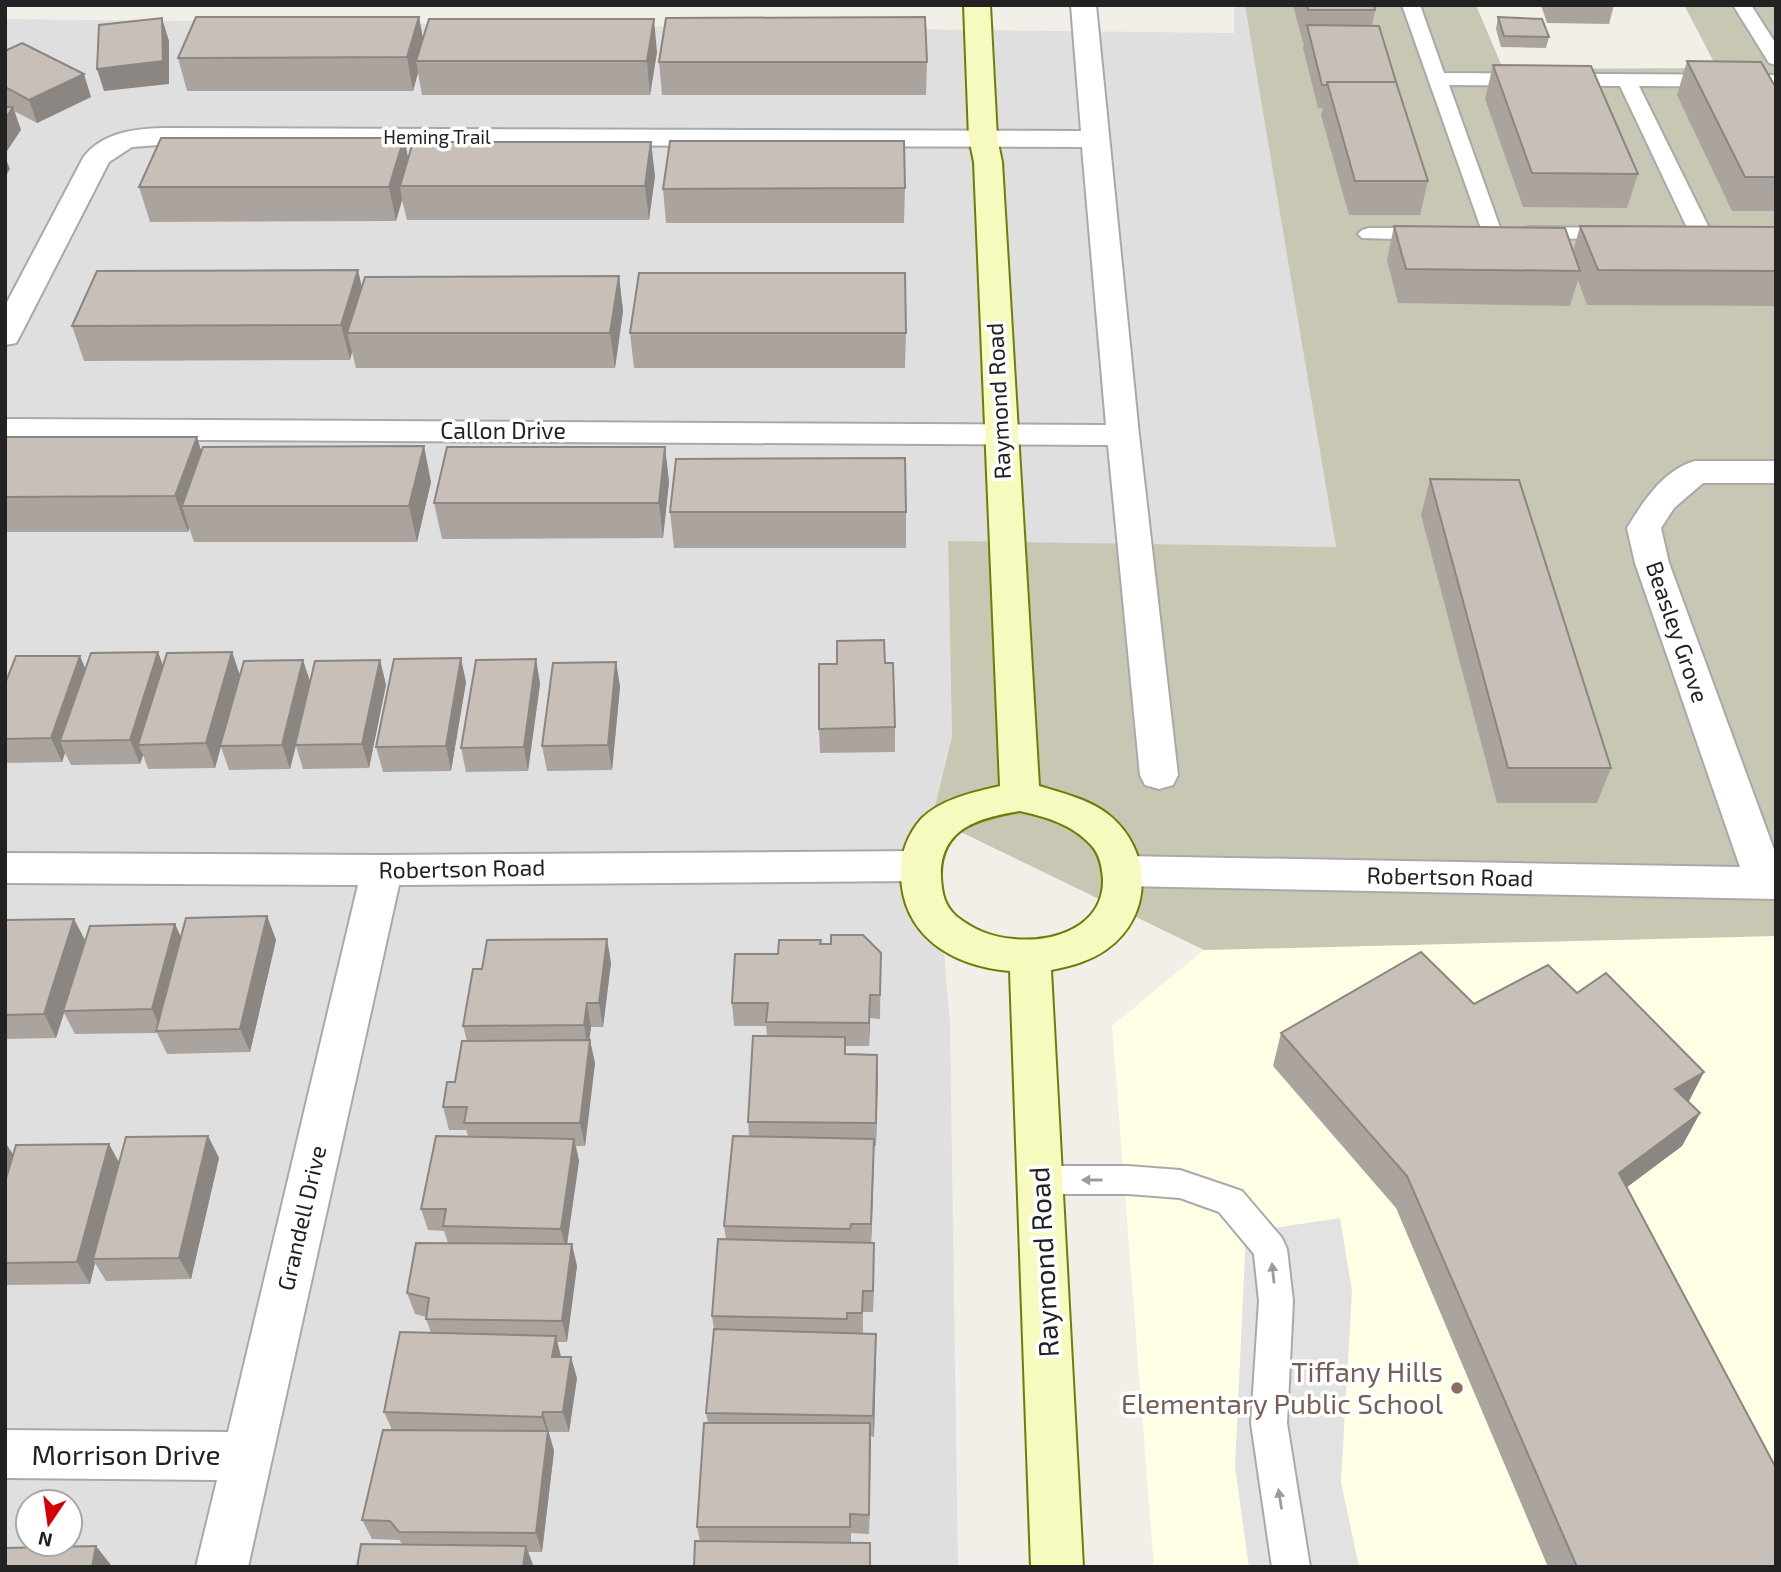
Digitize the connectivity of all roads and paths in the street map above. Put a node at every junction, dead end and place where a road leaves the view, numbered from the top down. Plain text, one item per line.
1 (977, 5) edge
2 (1083, 5) edge
3 (1412, 5) edge
4 (1742, 5) edge
5 (1776, 60) edge
6 (1437, 79) junction
7 (1627, 80) junction
8 (1776, 81) edge
9 (983, 138) junction
10 (1096, 139) junction
11 (1491, 233) junction
12 (1369, 234) dead end
13 (1631, 234) edge
14 (1672, 234) edge
15 (1700, 234) junction
16 (1726, 235) edge
17 (5, 336) edge
18 (5, 429) edge
19 (1001, 433) junction
20 (1123, 435) junction
21 (1776, 472) edge
22 (1159, 775) dead end
23 (1020, 797) junction
24 (918, 866) junction
25 (5, 868) edge
26 (382, 870) junction
27 (1124, 871) junction
28 (1771, 883) edge
29 (1030, 957) junction
30 (1040, 1180) junction
31 (5, 1454) edge
32 (247, 1456) junction
33 (222, 1567) edge
34 (1057, 1567) edge
35 (1291, 1567) edge

1 - 9 street, Raymond Road
2 - 10 street
3 - 6 lane
4 - 5 lane
6 - 7 lane
6 - 11 lane
7 - 8 lane
7 - 15 lane
9 - 10 street, Heming Trail
9 - 17 street, Heming Trail
9 - 19 street, Raymond Road
10 - 20 street
11 - 12 lane
11 - 13 lane
14 - 15 lane
15 - 16 lane
18 - 19 street, Callon Drive
19 - 20 street, Callon Drive
19 - 23 street, Raymond Road
20 - 22 street
21 - 28 street, Beasley Grove
23 - 24 street
23 - 27 street
24 - 26 street, Robertson Road
24 - 29 street
25 - 26 street, Robertson Road
26 - 32 street, Grandell Drive
27 - 28 street, Robertson Road
27 - 29 street
29 - 30 street, Raymond Road
30 - 34 street, Raymond Road
35 -> 30 lane
31 - 32 street, Morrison Drive
32 - 33 street, Grandell Drive

